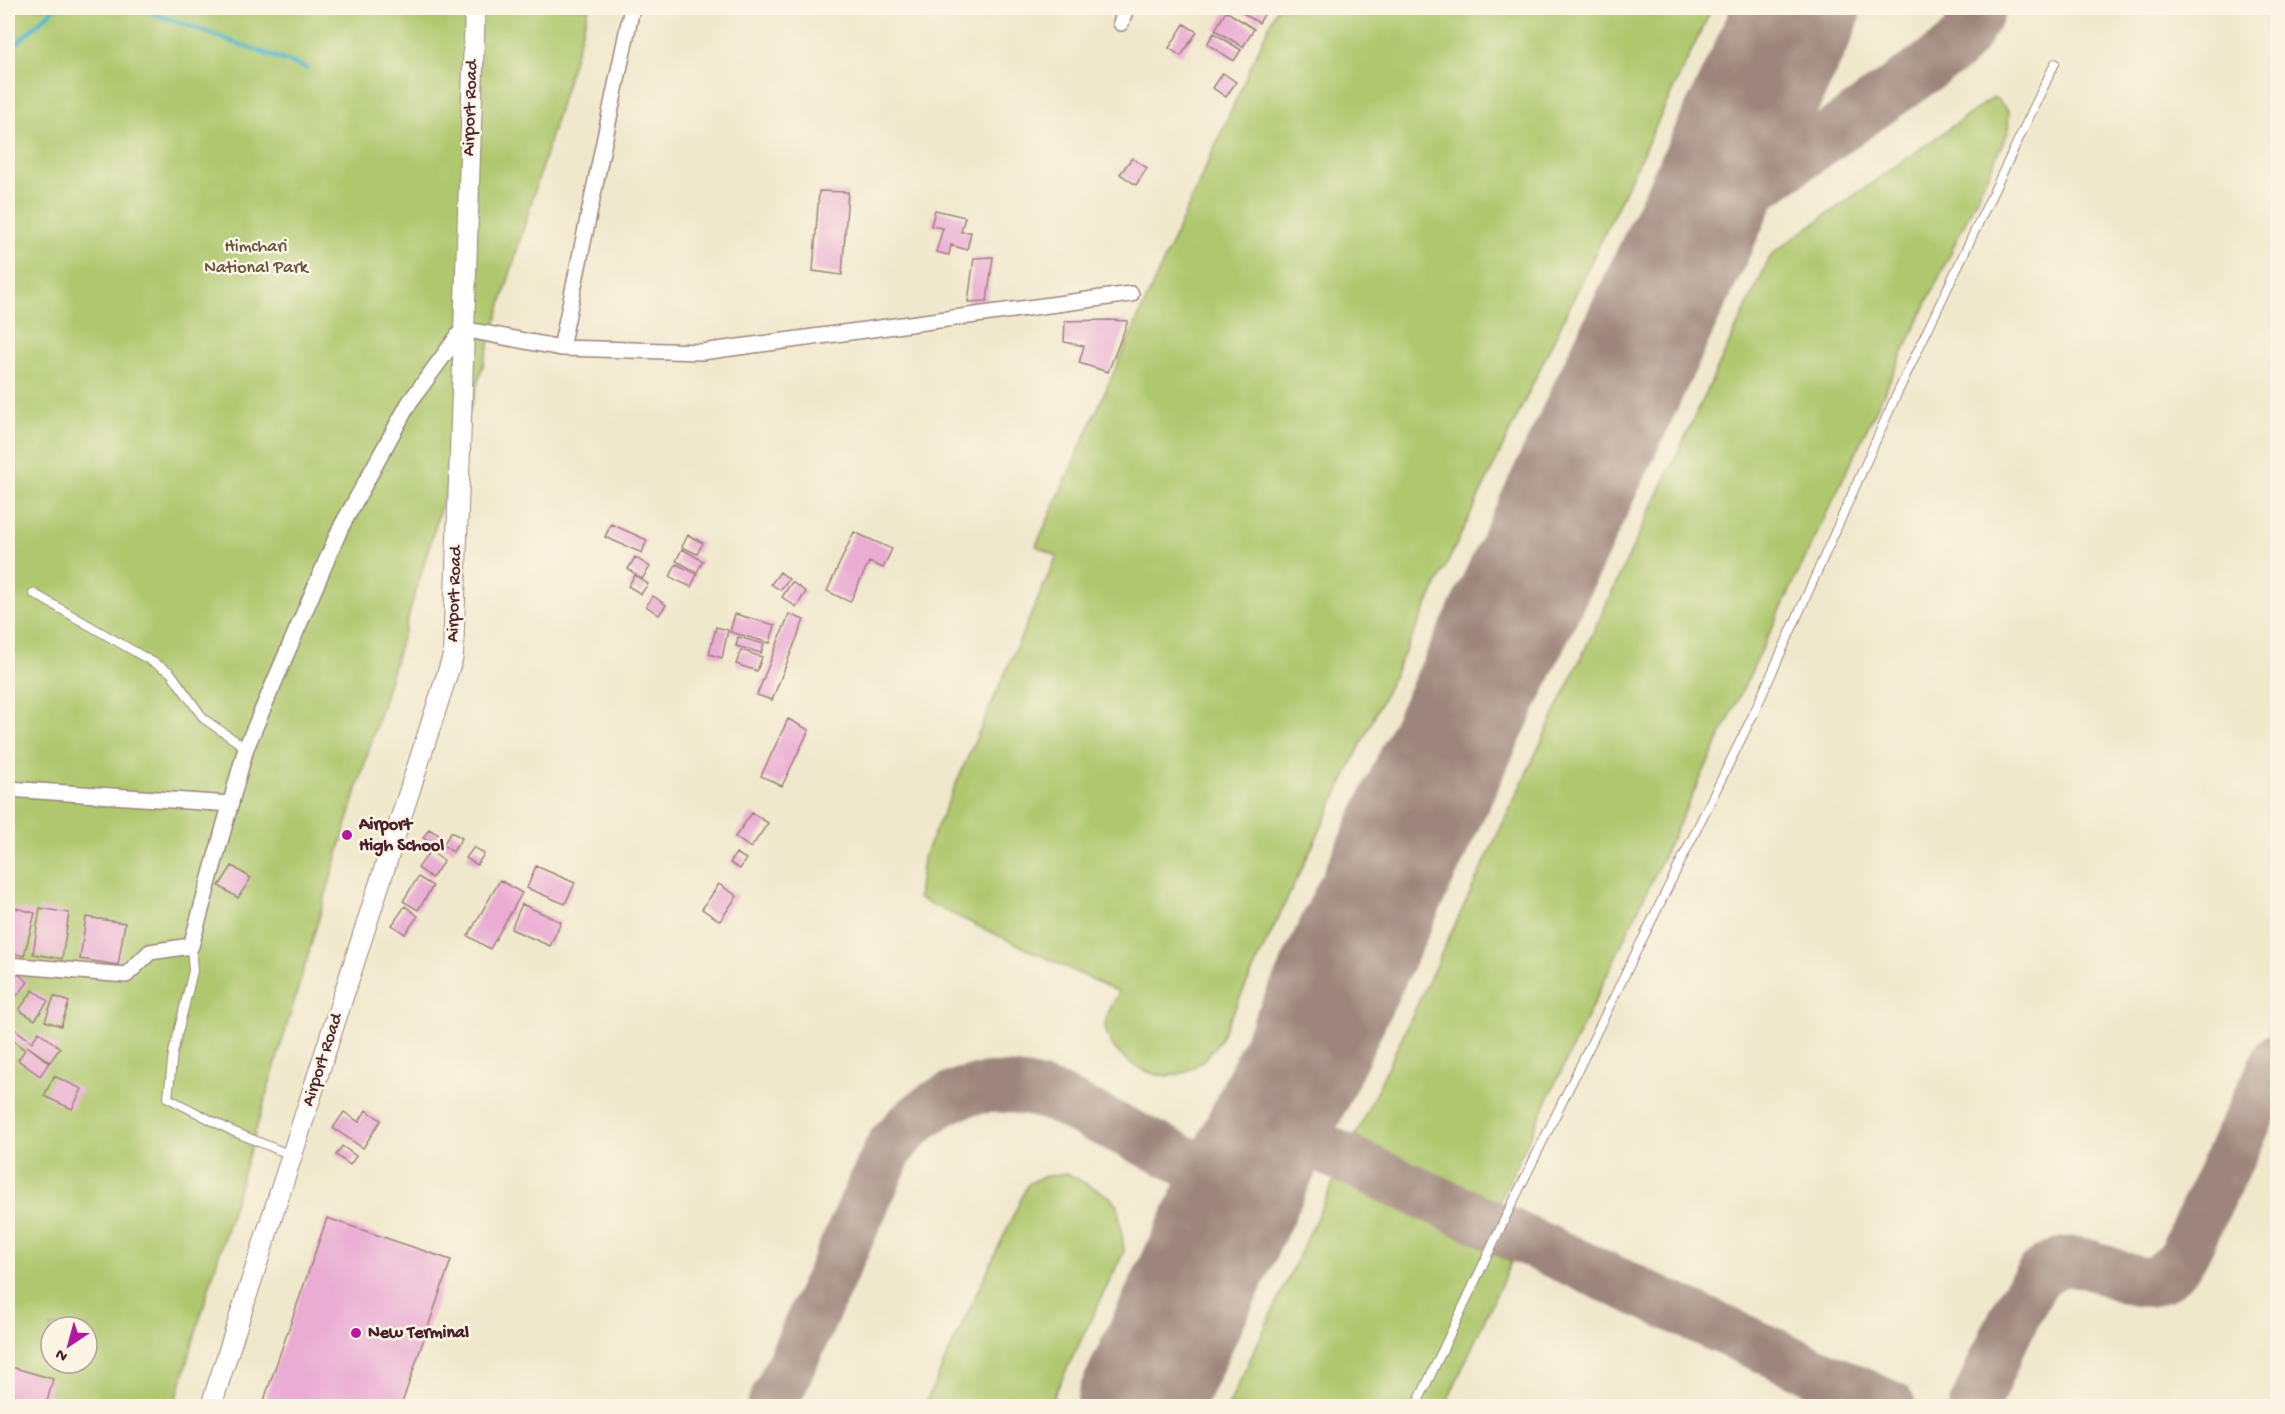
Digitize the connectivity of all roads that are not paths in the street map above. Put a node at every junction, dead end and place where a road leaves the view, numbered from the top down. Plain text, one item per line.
1 (475, 8) edge
2 (633, 8) edge
3 (1126, 8) edge
4 (1121, 23) dead end
5 (2055, 63) dead end
6 (1131, 294) dead end
7 (463, 329) junction
8 (561, 348) junction
9 (33, 593) dead end
10 (246, 748) junction
11 (8, 789) edge
12 (231, 804) junction
13 (190, 945) junction
14 (8, 965) edge
15 (292, 1156) junction
16 (211, 1407) edge
17 (1416, 1407) edge

1 - 7 street, Airport Road
2 - 8 street
3 - 4 street
5 - 17 lane
6 - 8 street
7 - 8 street
7 - 10 street
7 - 15 street, Airport Road
9 - 10 lane
10 - 12 street
11 - 12 street
12 - 13 street
13 - 14 street
13 - 15 lane
15 - 16 street, Airport Road

